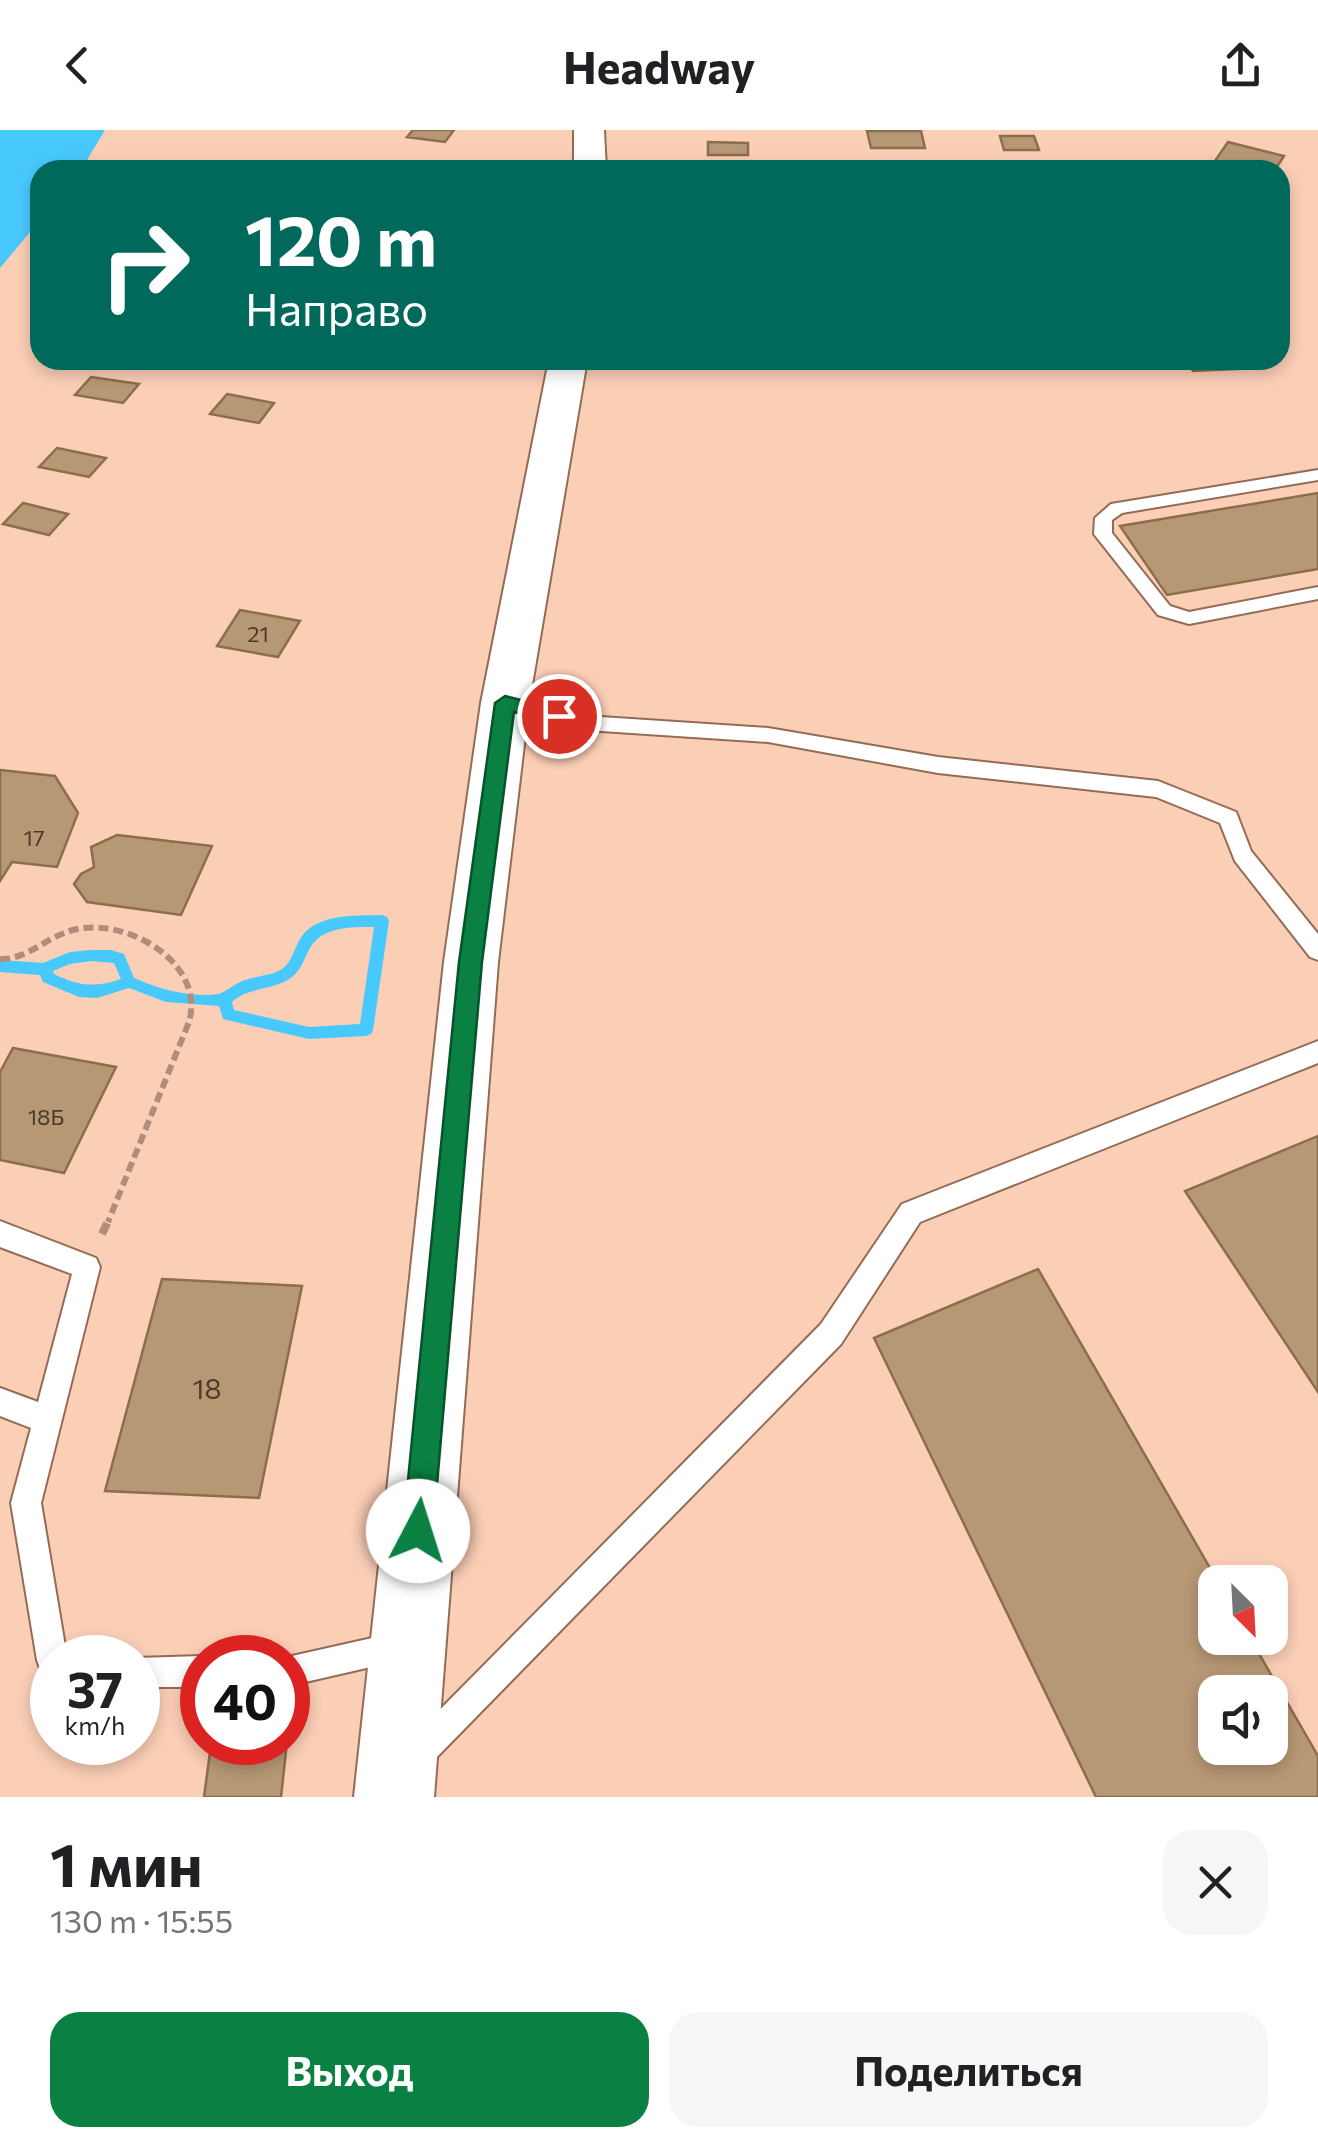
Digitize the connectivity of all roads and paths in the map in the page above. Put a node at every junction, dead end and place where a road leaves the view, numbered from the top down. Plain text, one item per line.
1 (588, 130) edge
2 (590, 160) edge
3 (566, 370) edge
4 (1318, 475) edge
5 (1318, 593) edge
6 (505, 703) junction
7 (1318, 950) edge
8 (0, 959) edge
9 (1318, 1052) edge
10 (0, 1234) edge
11 (87, 1268) junction
12 (0, 1402) edge
13 (48, 1420) junction
14 (48, 1635) edge
15 (408, 1645) junction
16 (310, 1666) edge
17 (396, 1786) edge

1 - 2 street
3 - 6 street
4 - 5 lane
6 - 7 lane
6 - 15 street
8 - 11 path
9 - 17 lane
10 - 11 lane
11 - 13 lane
12 - 13 lane
13 - 14 lane
15 - 16 lane
15 - 17 street

